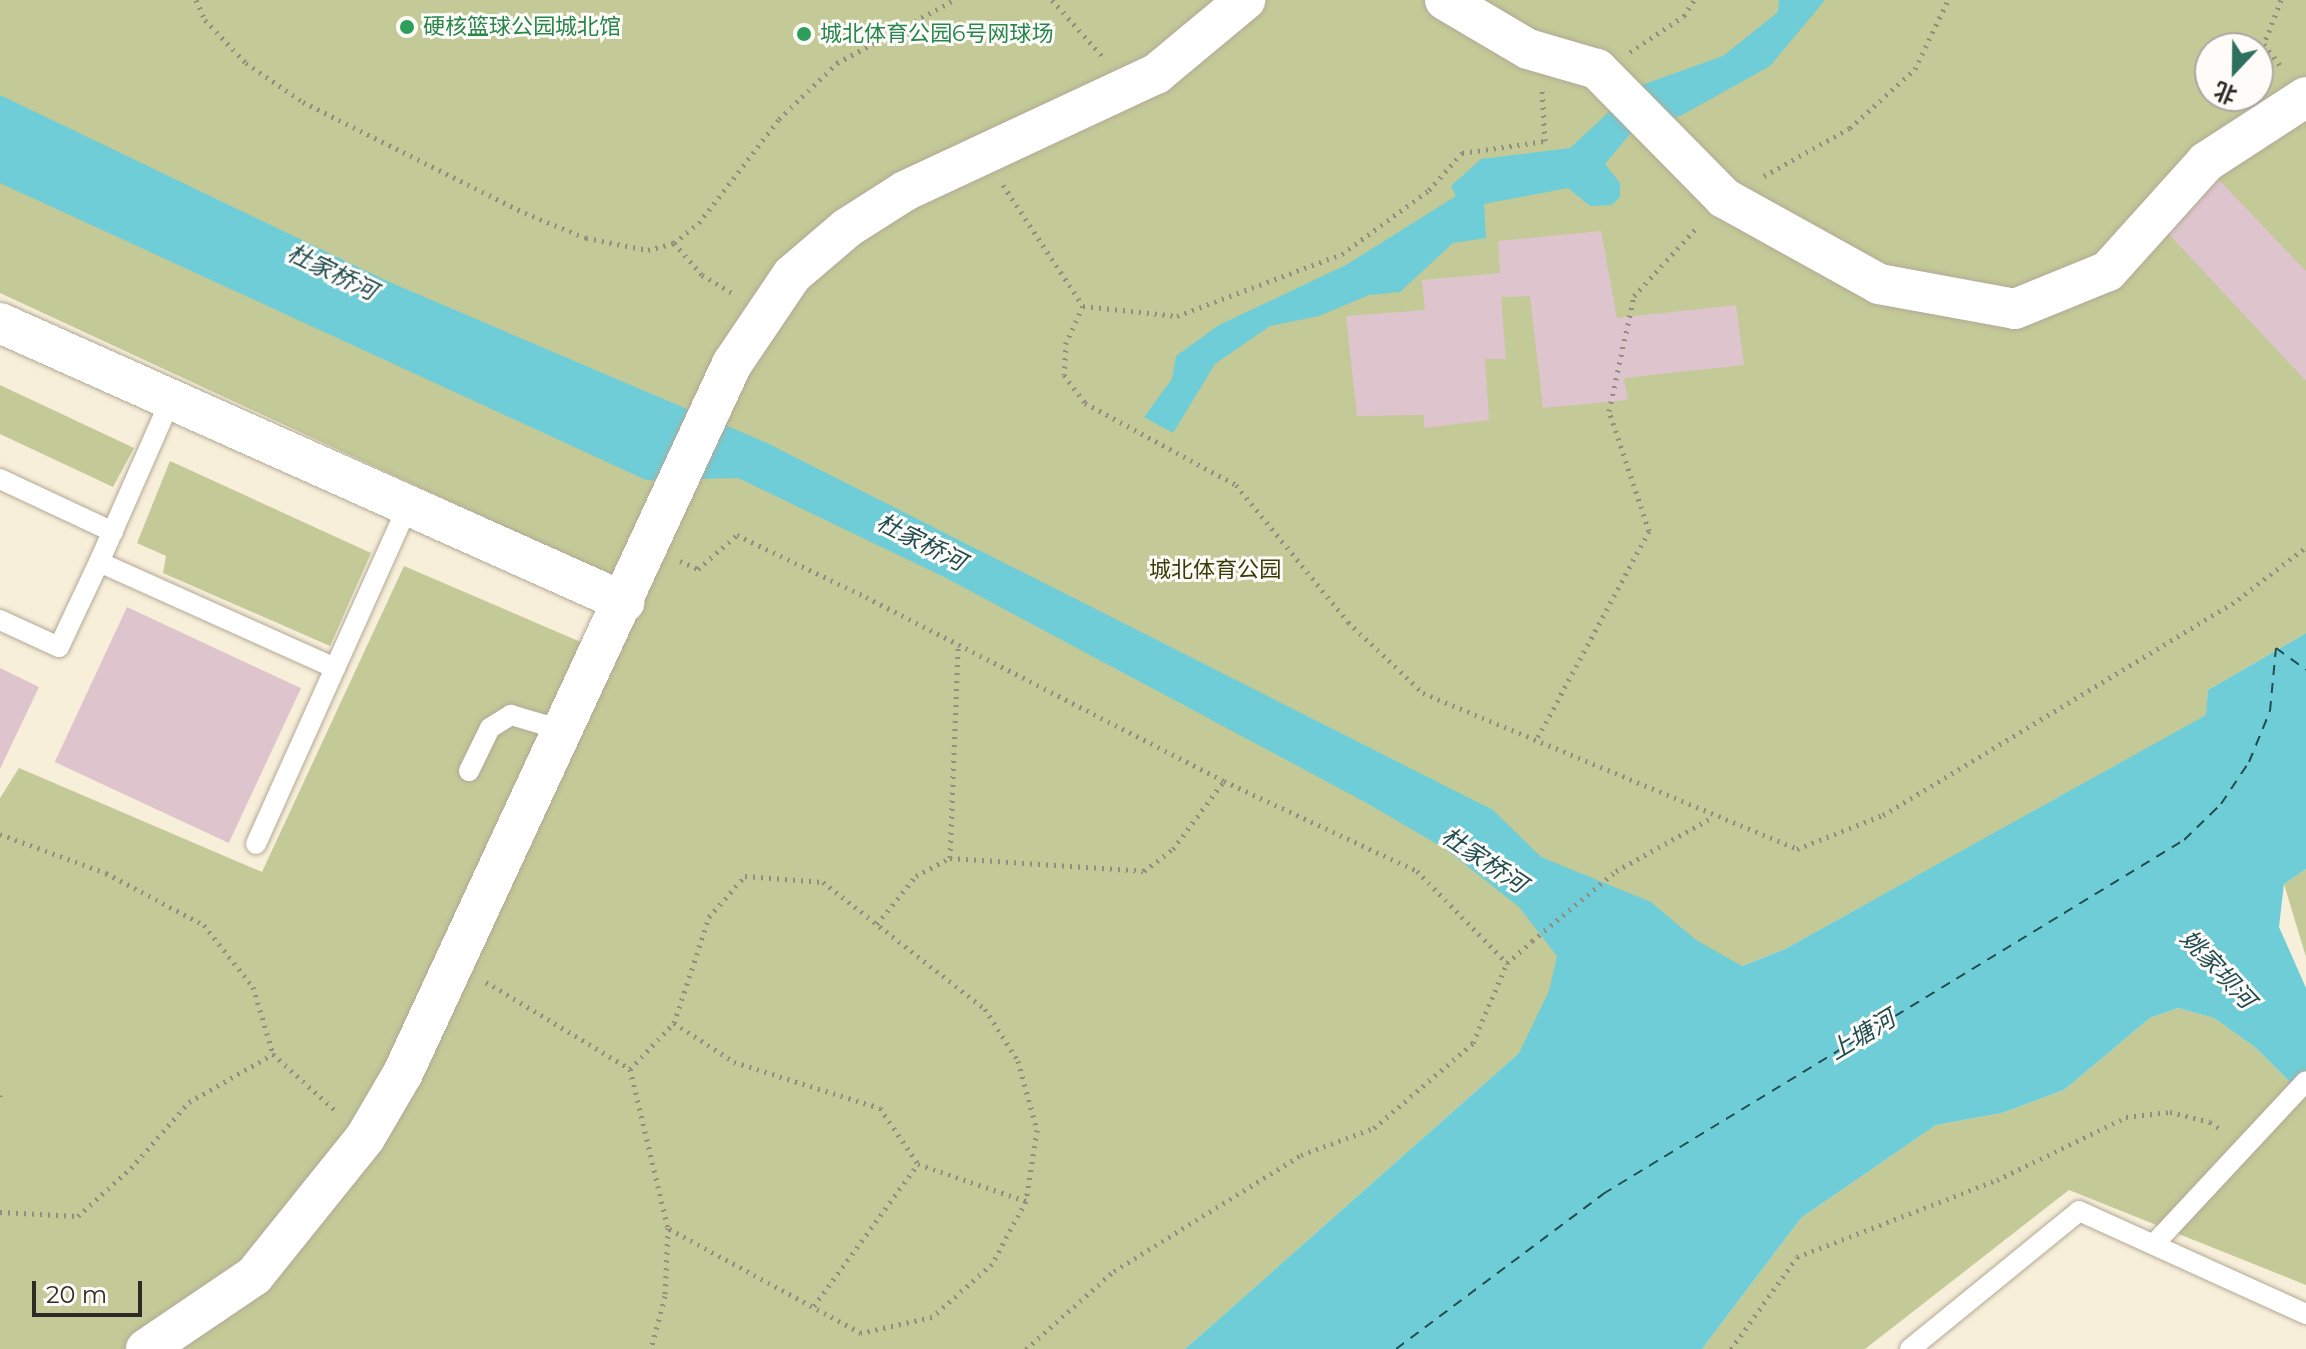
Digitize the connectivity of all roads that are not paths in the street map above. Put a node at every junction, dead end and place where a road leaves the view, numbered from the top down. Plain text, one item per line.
1 (1245, 0) edge
2 (1445, 0) edge
3 (2305, 97) edge
4 (0, 323) edge
5 (171, 399) junction
6 (0, 479) edge
7 (408, 505) junction
8 (113, 532) junction
9 (99, 562) junction
10 (624, 602) junction
11 (0, 620) edge
12 (335, 668) junction
13 (565, 731) junction
14 (469, 771) dead end
15 (256, 844) dead end
16 (2306, 1081) edge
17 (2155, 1243) junction
18 (2306, 1314) edge
19 (146, 1349) edge
20 (1910, 1349) edge

1 - 10 street
2 - 3 street
4 - 5 street
5 - 7 street
5 - 8 lane
6 - 8 lane
7 - 10 street
7 - 12 lane
8 - 9 lane
9 - 11 lane
9 - 12 lane
10 - 13 street
12 - 15 lane
13 - 14 lane
13 - 19 street
16 - 17 lane
17 - 18 lane
17 - 20 lane

